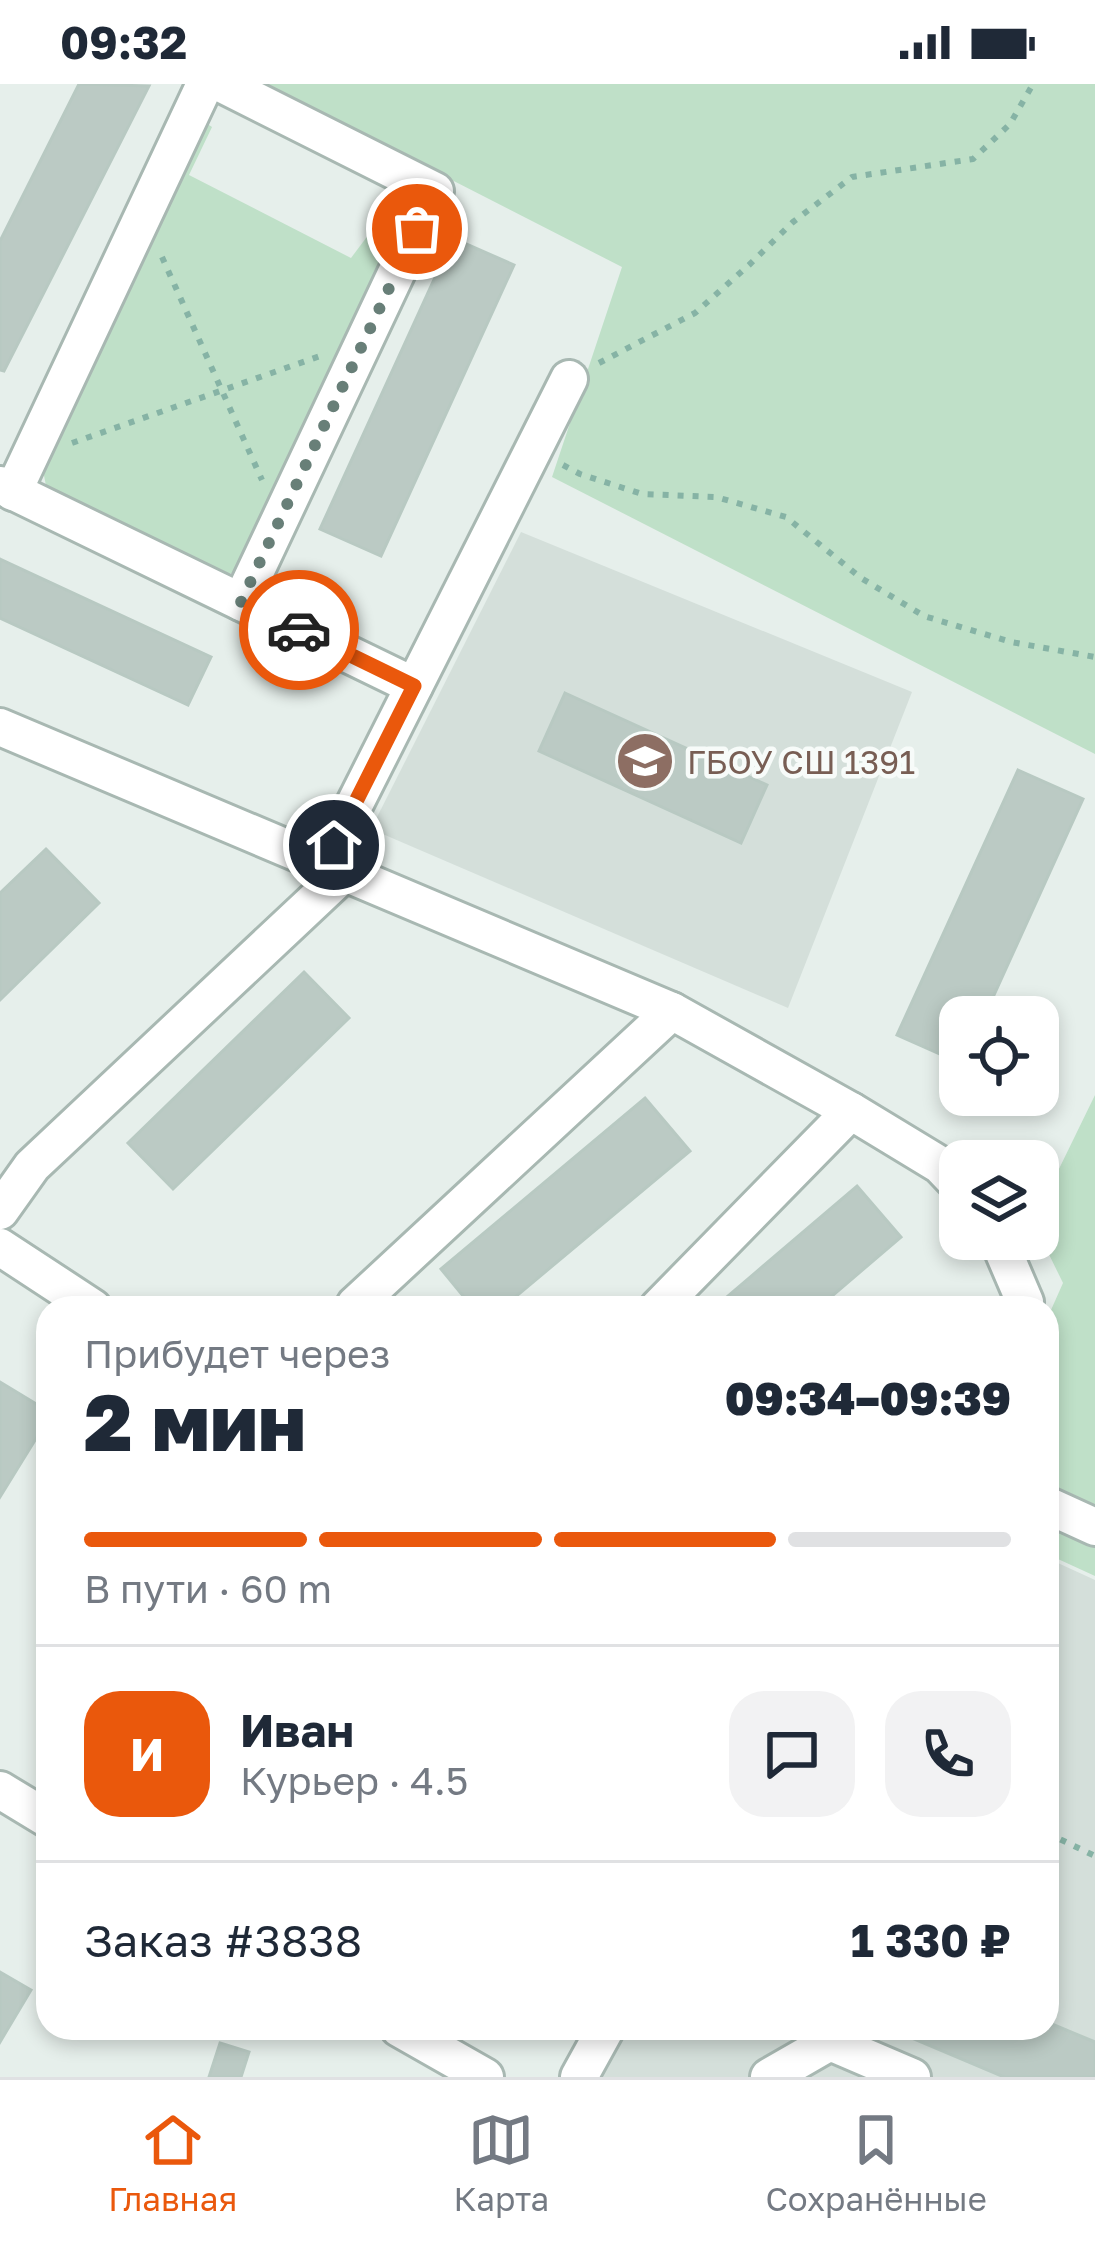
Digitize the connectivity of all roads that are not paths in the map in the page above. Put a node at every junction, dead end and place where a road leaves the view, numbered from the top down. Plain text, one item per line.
1 (205, 84) edge
2 (222, 84) edge
3 (569, 379) road end
4 (14, 479) edge
5 (241, 602) junction
6 (414, 686) junction
7 (0, 728) edge
8 (339, 859) junction
9 (672, 1011) junction
10 (851, 1111) junction
11 (939, 1164) edge
12 (0, 1211) edge
13 (0, 1247) edge
14 (1007, 1260) edge
15 (75, 1296) edge
16 (365, 1296) edge
17 (670, 1296) edge
18 (1022, 1296) edge
19 (1059, 1510) edge
20 (1095, 1527) edge
21 (0, 1790) edge
22 (36, 1812) edge
23 (599, 2040) edge
24 (451, 2041) edge
25 (485, 2077) edge
26 (579, 2077) edge
27 (769, 2077) edge
28 (912, 2077) edge

1 - 4 street
2 - 5 street
3 - 6 street
4 - 5 street
5 - 6 street
6 - 8 street
7 - 8 street
8 - 9 street
8 - 12 street
9 - 10 street
9 - 16 street
10 - 11 street
10 - 17 street
13 - 15 street
14 - 18 street
19 - 20 street
21 - 22 street
23 - 26 street
24 - 25 street
27 - 28 street

